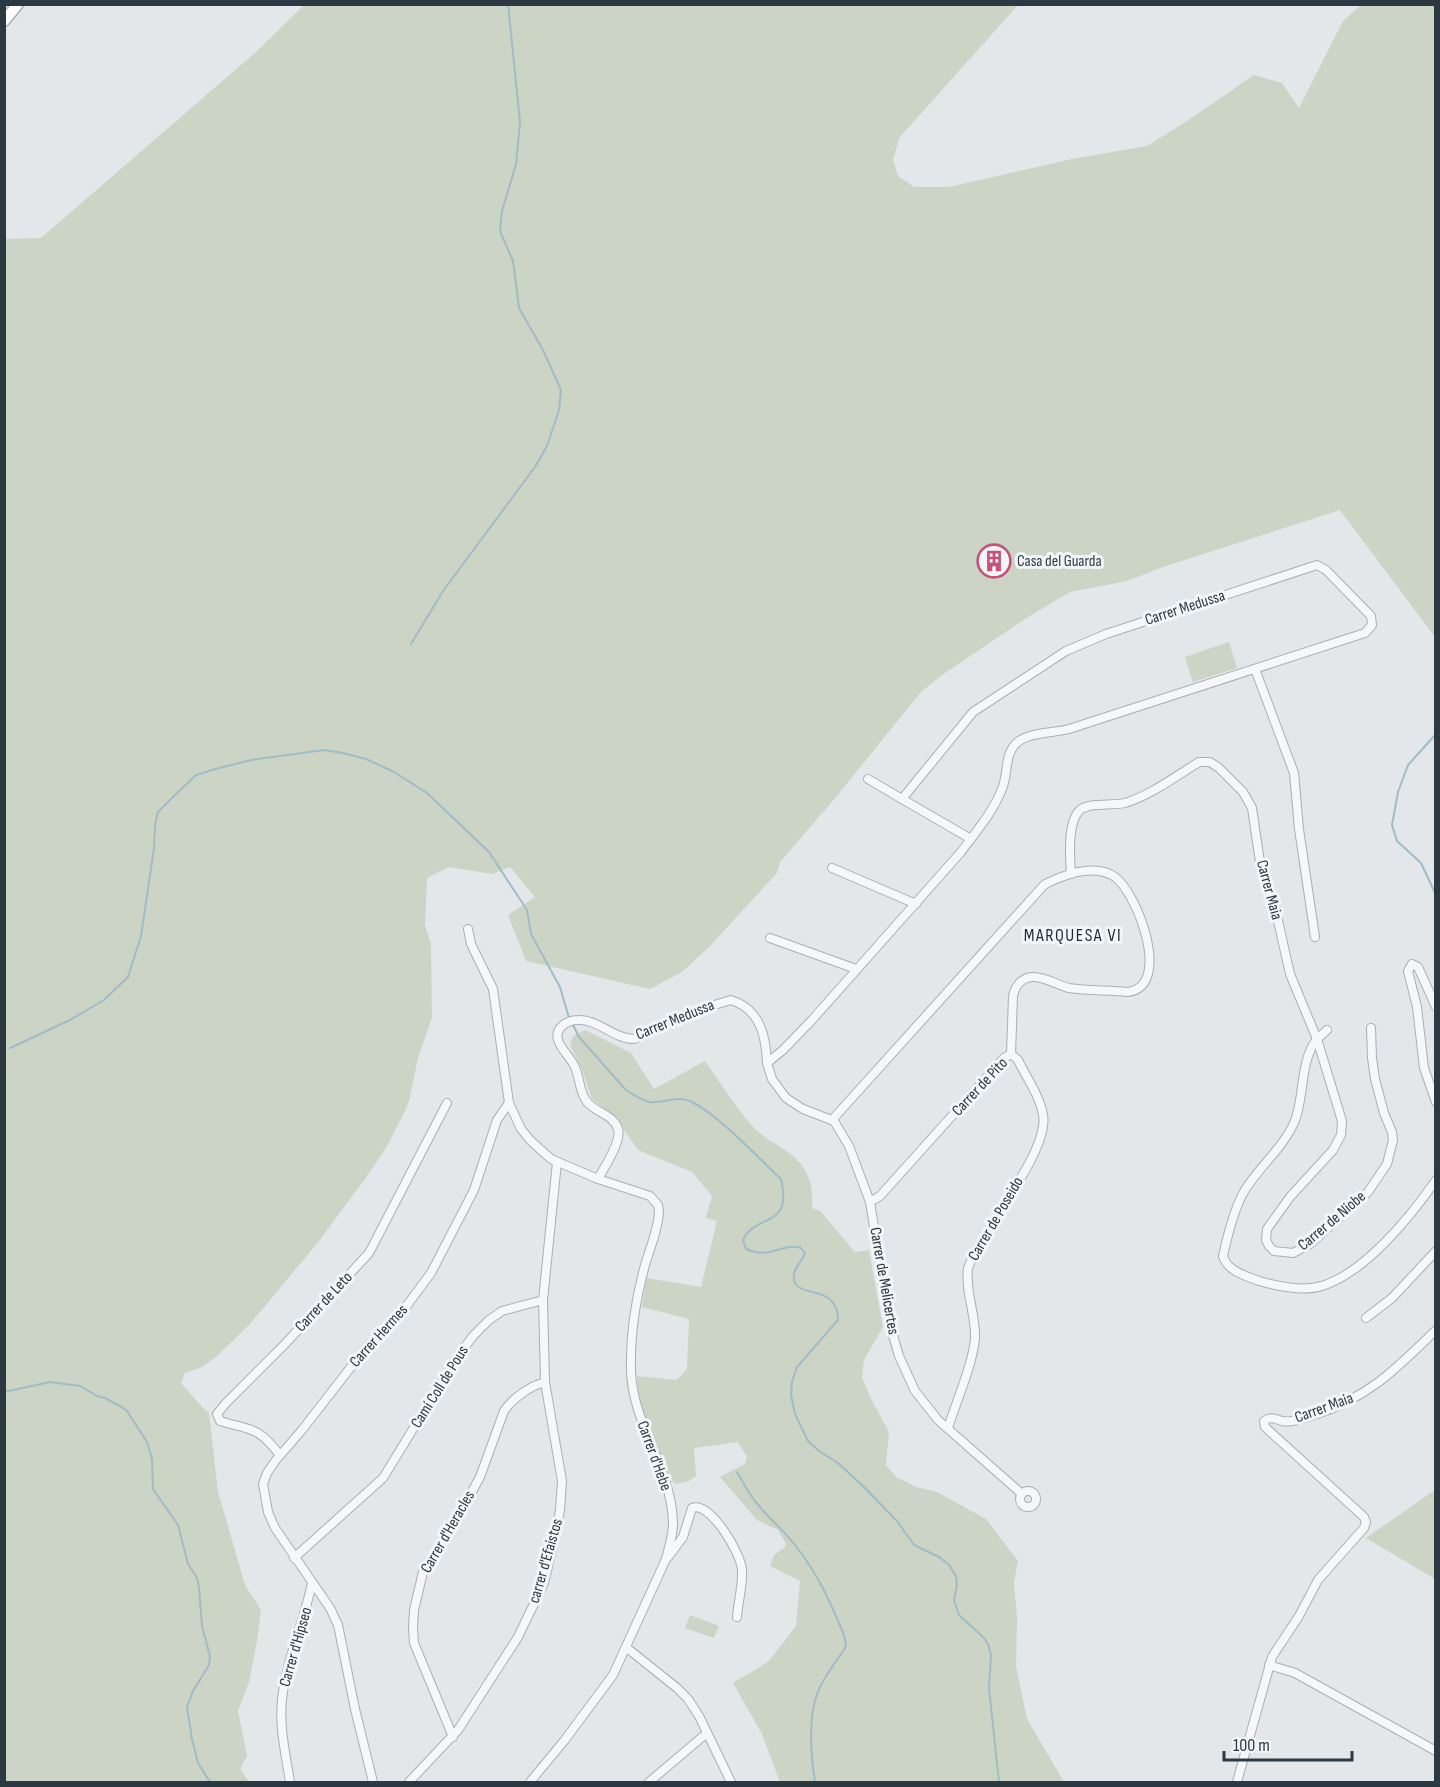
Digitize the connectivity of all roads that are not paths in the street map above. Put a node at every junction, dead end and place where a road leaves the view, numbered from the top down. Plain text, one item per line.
1 (18, 4) edge
2 (4, 21) edge
3 (1255, 669) junction
4 (868, 779) dead end
5 (902, 799) junction
6 (970, 839) junction
7 (832, 868) dead end
8 (1071, 874) junction
9 (916, 904) junction
10 (468, 928) dead end
11 (1315, 937) dead end
12 (770, 938) dead end
13 (856, 969) junction
14 (1436, 1007) edge
15 (1371, 1028) dead end
16 (1327, 1030) dead end
17 (1317, 1039) junction
18 (1011, 1054) junction
19 (767, 1063) junction
20 (1436, 1102) edge
21 (447, 1103) dead end
22 (509, 1103) junction
23 (832, 1120) junction
24 (557, 1161) junction
25 (598, 1179) junction
26 (1436, 1180) edge
27 (870, 1202) junction
28 (1436, 1251) edge
29 (543, 1300) junction
30 (1366, 1318) dead end
31 (1436, 1330) edge
32 (545, 1382) junction
33 (948, 1428) junction
34 (280, 1455) junction
35 (1022, 1494) dead end
36 (294, 1557) junction
37 (666, 1559) junction
38 (312, 1583) junction
39 (736, 1617) dead end
40 (627, 1648) junction
41 (1269, 1665) junction
42 (707, 1733) junction
43 (453, 1737) junction
44 (1436, 1751) edge
45 (290, 1782) edge
46 (373, 1782) edge
47 (409, 1782) edge
48 (530, 1782) edge
49 (649, 1782) edge
50 (731, 1782) edge
51 (1237, 1782) edge

1 - 2 main road
3 - 5 street, Carrer Medussa
3 - 6 street, Carrer Medussa
3 - 11 street
4 - 5 street
5 - 6 street
6 - 9 street, Carrer Medussa
7 - 9 street
8 - 17 street, Carrer Maia
8 - 18 street, Carrer de Pito
8 - 23 street
9 - 13 street, Carrer Medussa
10 - 22 street
12 - 13 street
13 - 19 street, Carrer Medussa
14 - 20 street
15 - 17 street, Carrer de Niobe
16 - 17 street
17 - 26 street
18 - 27 street, Carrer de Pito
18 - 33 street, Carrer de Poseido
19 - 23 street
19 - 25 street, Carrer Medussa
21 - 34 street, Carrer de Leto
22 - 24 street
22 - 34 street, Carrer Hermes
23 - 27 street, Carrer de Melicertes
24 - 25 street, Carrer d'Hebe
24 - 29 street
25 - 37 street, Carrer d'Hebe
27 - 33 street, Carrer de Melicertes
28 - 30 street
29 - 32 street, carrer d'Efaistos
29 - 36 street, Camí Coll de Pous
31 - 41 street, Carrer Maia
32 - 43 street, carrer d'Efaistos
32 - 43 street, Carrer d'Heracles
33 - 35 street, Carrer de Melicertes
34 - 36 street, Carrer Hermes
36 - 38 street
37 - 39 street
37 - 40 street, Carrer d'Hebe
38 - 45 street, Carrer d'Hipseo
38 - 46 street
40 - 42 street
40 - 48 street, Carrer d'Hebe
41 - 44 street
41 - 51 street
42 - 49 street
42 - 50 street
43 - 47 street, carrer d'Efaistos

